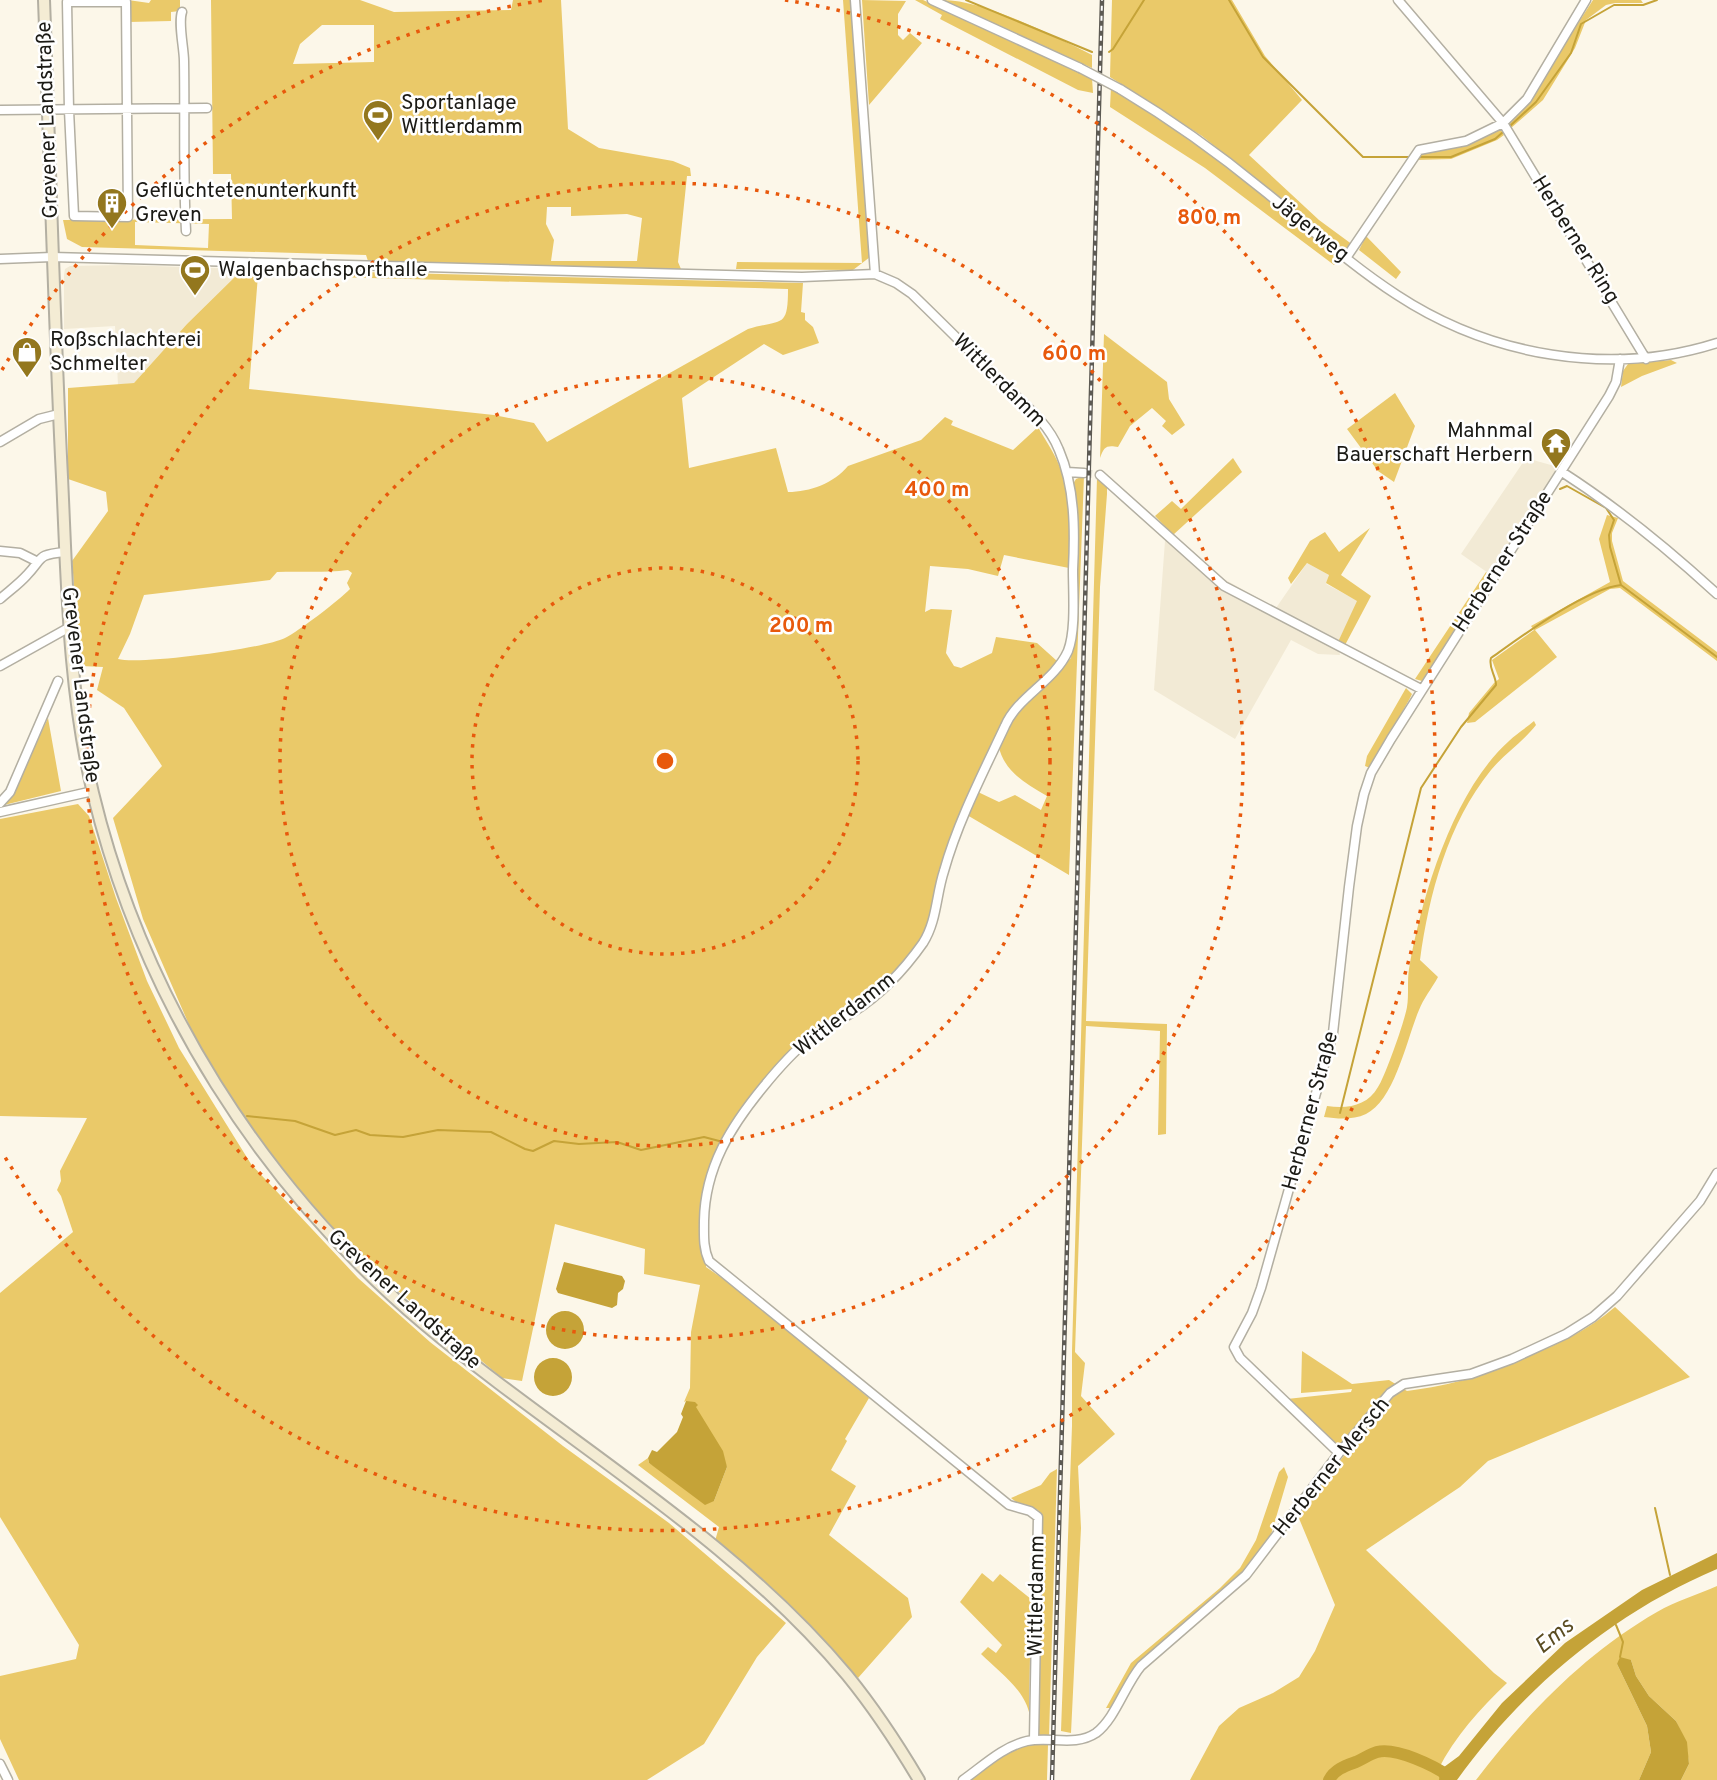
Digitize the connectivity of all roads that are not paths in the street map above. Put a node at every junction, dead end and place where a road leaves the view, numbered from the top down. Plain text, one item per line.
1 (44, 0) edge
2 (855, 0) edge
3 (932, 0) edge
4 (1398, 0) edge
5 (1586, 0) edge
6 (182, 12) dead end
7 (184, 108) junction
8 (207, 108) dead end
9 (0, 110) edge
10 (69, 110) junction
11 (128, 110) junction
12 (48, 111) junction
13 (1503, 123) junction
14 (186, 231) dead end
15 (52, 257) junction
16 (1346, 258) junction
17 (0, 259) edge
18 (875, 274) junction
19 (1717, 343) edge
20 (1620, 359) junction
21 (1646, 359) junction
22 (59, 414) junction
23 (0, 442) edge
24 (1067, 472) junction
25 (1562, 472) junction
26 (1084, 473) tunnel mouth
27 (1100, 475) tunnel mouth
28 (0, 551) edge
29 (65, 552) junction
30 (36, 561) junction
31 (1717, 594) edge
32 (0, 599) edge
33 (68, 628) junction
34 (0, 666) edge
35 (58, 681) dead end
36 (1421, 689) junction
37 (93, 791) junction
38 (0, 803) edge
39 (0, 811) edge
40 (1717, 1174) edge
41 (1339, 1453) junction
42 (1034, 1740) junction
43 (0, 1764) edge
44 (8, 1780) edge
45 (919, 1780) edge
46 (963, 1780) edge

1 - 12 street, Grevener Landstraße
2 - 18 street
3 - 16 street, Jägerweg, bridge
4 - 13 street, Herberner Ring
5 - 13 street
6 - 7 street
7 - 8 street
7 - 11 street
7 - 14 street
9 - 12 street
10 - 11 street
10 - 11 street
10 - 11 street
10 - 12 street
12 - 15 street, Grevener Landstraße
13 - 16 street
13 - 21 street, Herberner Ring
15 - 17 street, Wittlerdamm
15 - 18 street, Wittlerdamm
15 - 22 street, Grevener Landstraße
16 - 20 street, Jägerweg
18 - 24 street, Wittlerdamm
19 - 21 street, Jägerweg
20 - 21 street, Jägerweg
20 - 25 street, Herberner Straße
22 - 23 street
22 - 29 street, Grevener Landstraße
24 - 26 street
24 - 42 street, Wittlerdamm
25 - 31 street
25 - 36 street, Herberner Straße
27 - 36 street
28 - 30 street
29 - 30 street
29 - 33 street, Grevener Landstraße
30 - 32 street
33 - 34 street
33 - 37 street, Grevener Landstraße
35 - 38 street
36 - 41 street, Herberner Straße
37 - 39 street
37 - 45 street, Grevener Landstraße
40 - 41 street, Herberner Mersch
41 - 42 street, Herberner Mersch
42 - 46 street, Herberner Mersch
43 - 44 street

